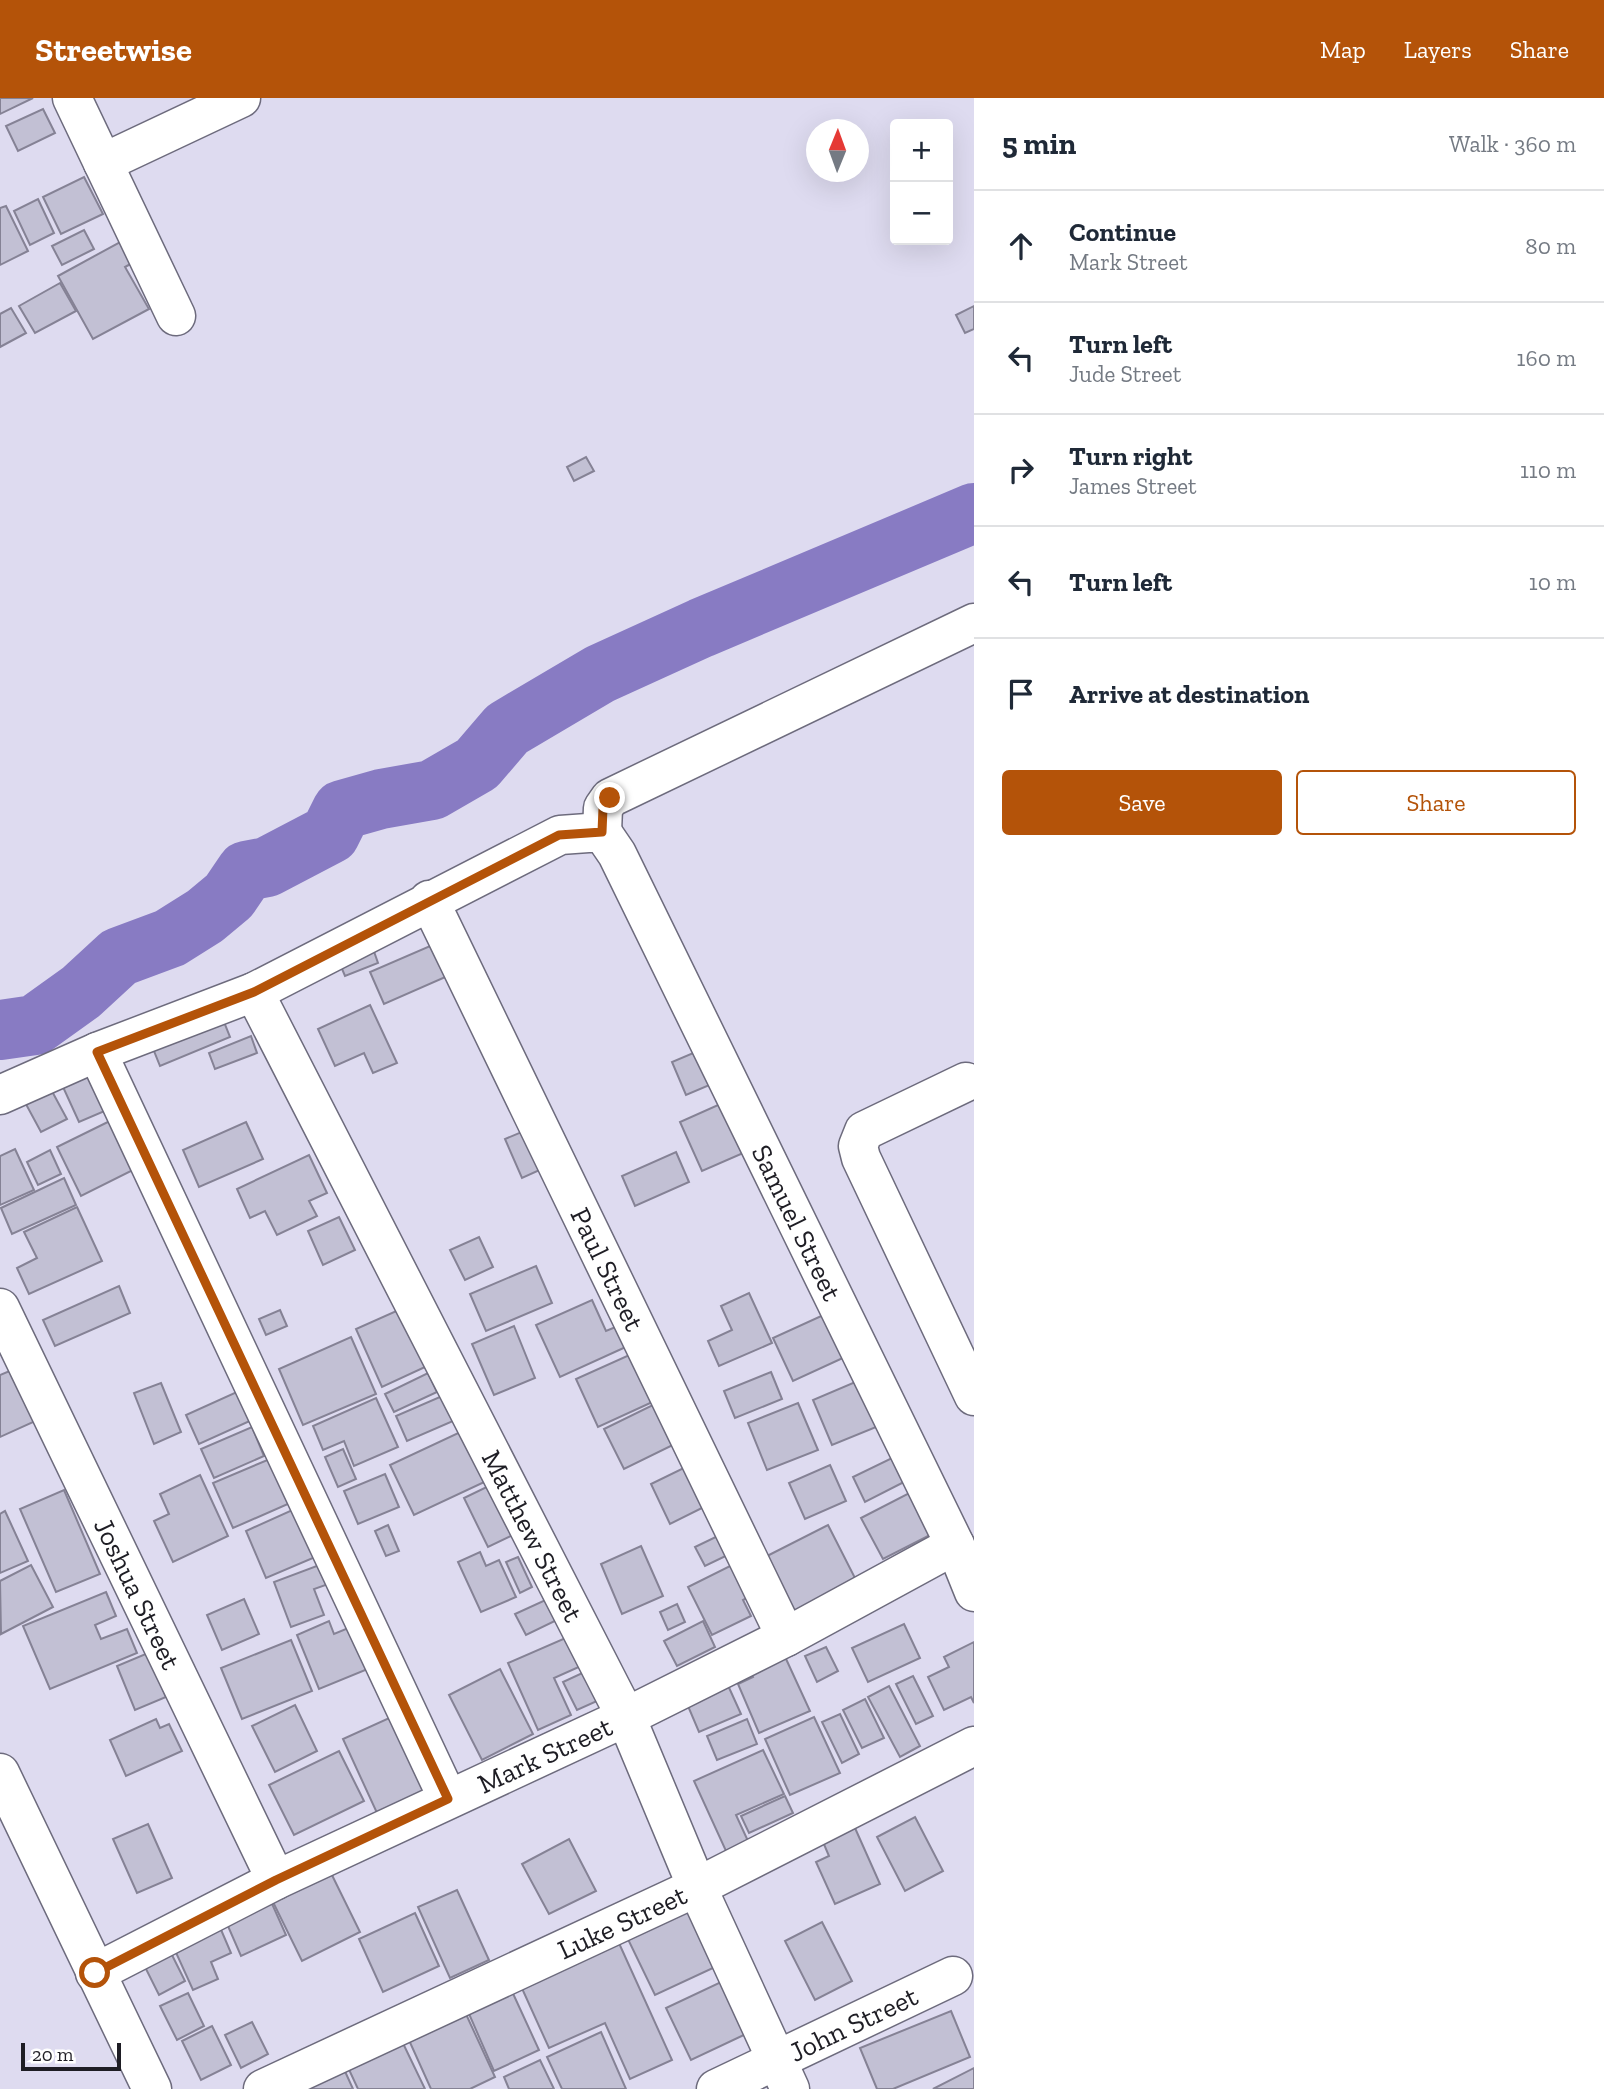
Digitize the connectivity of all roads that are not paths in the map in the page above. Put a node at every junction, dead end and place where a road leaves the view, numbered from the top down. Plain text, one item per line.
1 (72, 98) edge
2 (241, 98) edge
3 (103, 163) junction
4 (176, 316) dead end
5 (974, 623) edge
6 (609, 843) junction
7 (429, 900) junction
8 (254, 992) junction
9 (97, 1052) junction
10 (971, 1086) edge
11 (0, 1095) edge
12 (0, 1308) edge
13 (974, 1396) edge
14 (955, 1545) junction
15 (974, 1592) edge
16 (786, 1637) junction
17 (625, 1717) junction
18 (974, 1746) edge
19 (0, 1773) edge
20 (448, 1799) junction
21 (276, 1880) junction
22 (697, 1887) junction
23 (95, 1973) junction
24 (953, 1976) dead end
25 (783, 2075) edge
26 (152, 2089) edge
27 (263, 2089) edge
28 (716, 2089) edge

1 - 3 street
2 - 3 street
3 - 4 street
5 - 6 street
6 - 7 street
6 - 14 street, Samuel Street
7 - 8 street
7 - 16 street, Paul Street
8 - 9 street
8 - 17 street, Matthew Street
9 - 11 street
9 - 20 street
10 - 13 street
12 - 21 street, Joshua Street
14 - 15 street, Samuel Street
14 - 16 street, Mark Street
16 - 17 street, Mark Street
17 - 20 street, Mark Street
17 - 22 street, Matthew Street
18 - 22 street, Luke Street
19 - 23 street
20 - 21 street, Mark Street
21 - 23 street, Mark Street
22 - 25 street, Matthew Street
22 - 27 street, Luke Street
23 - 26 street
24 - 25 street, John Street
25 - 28 street, John Street

